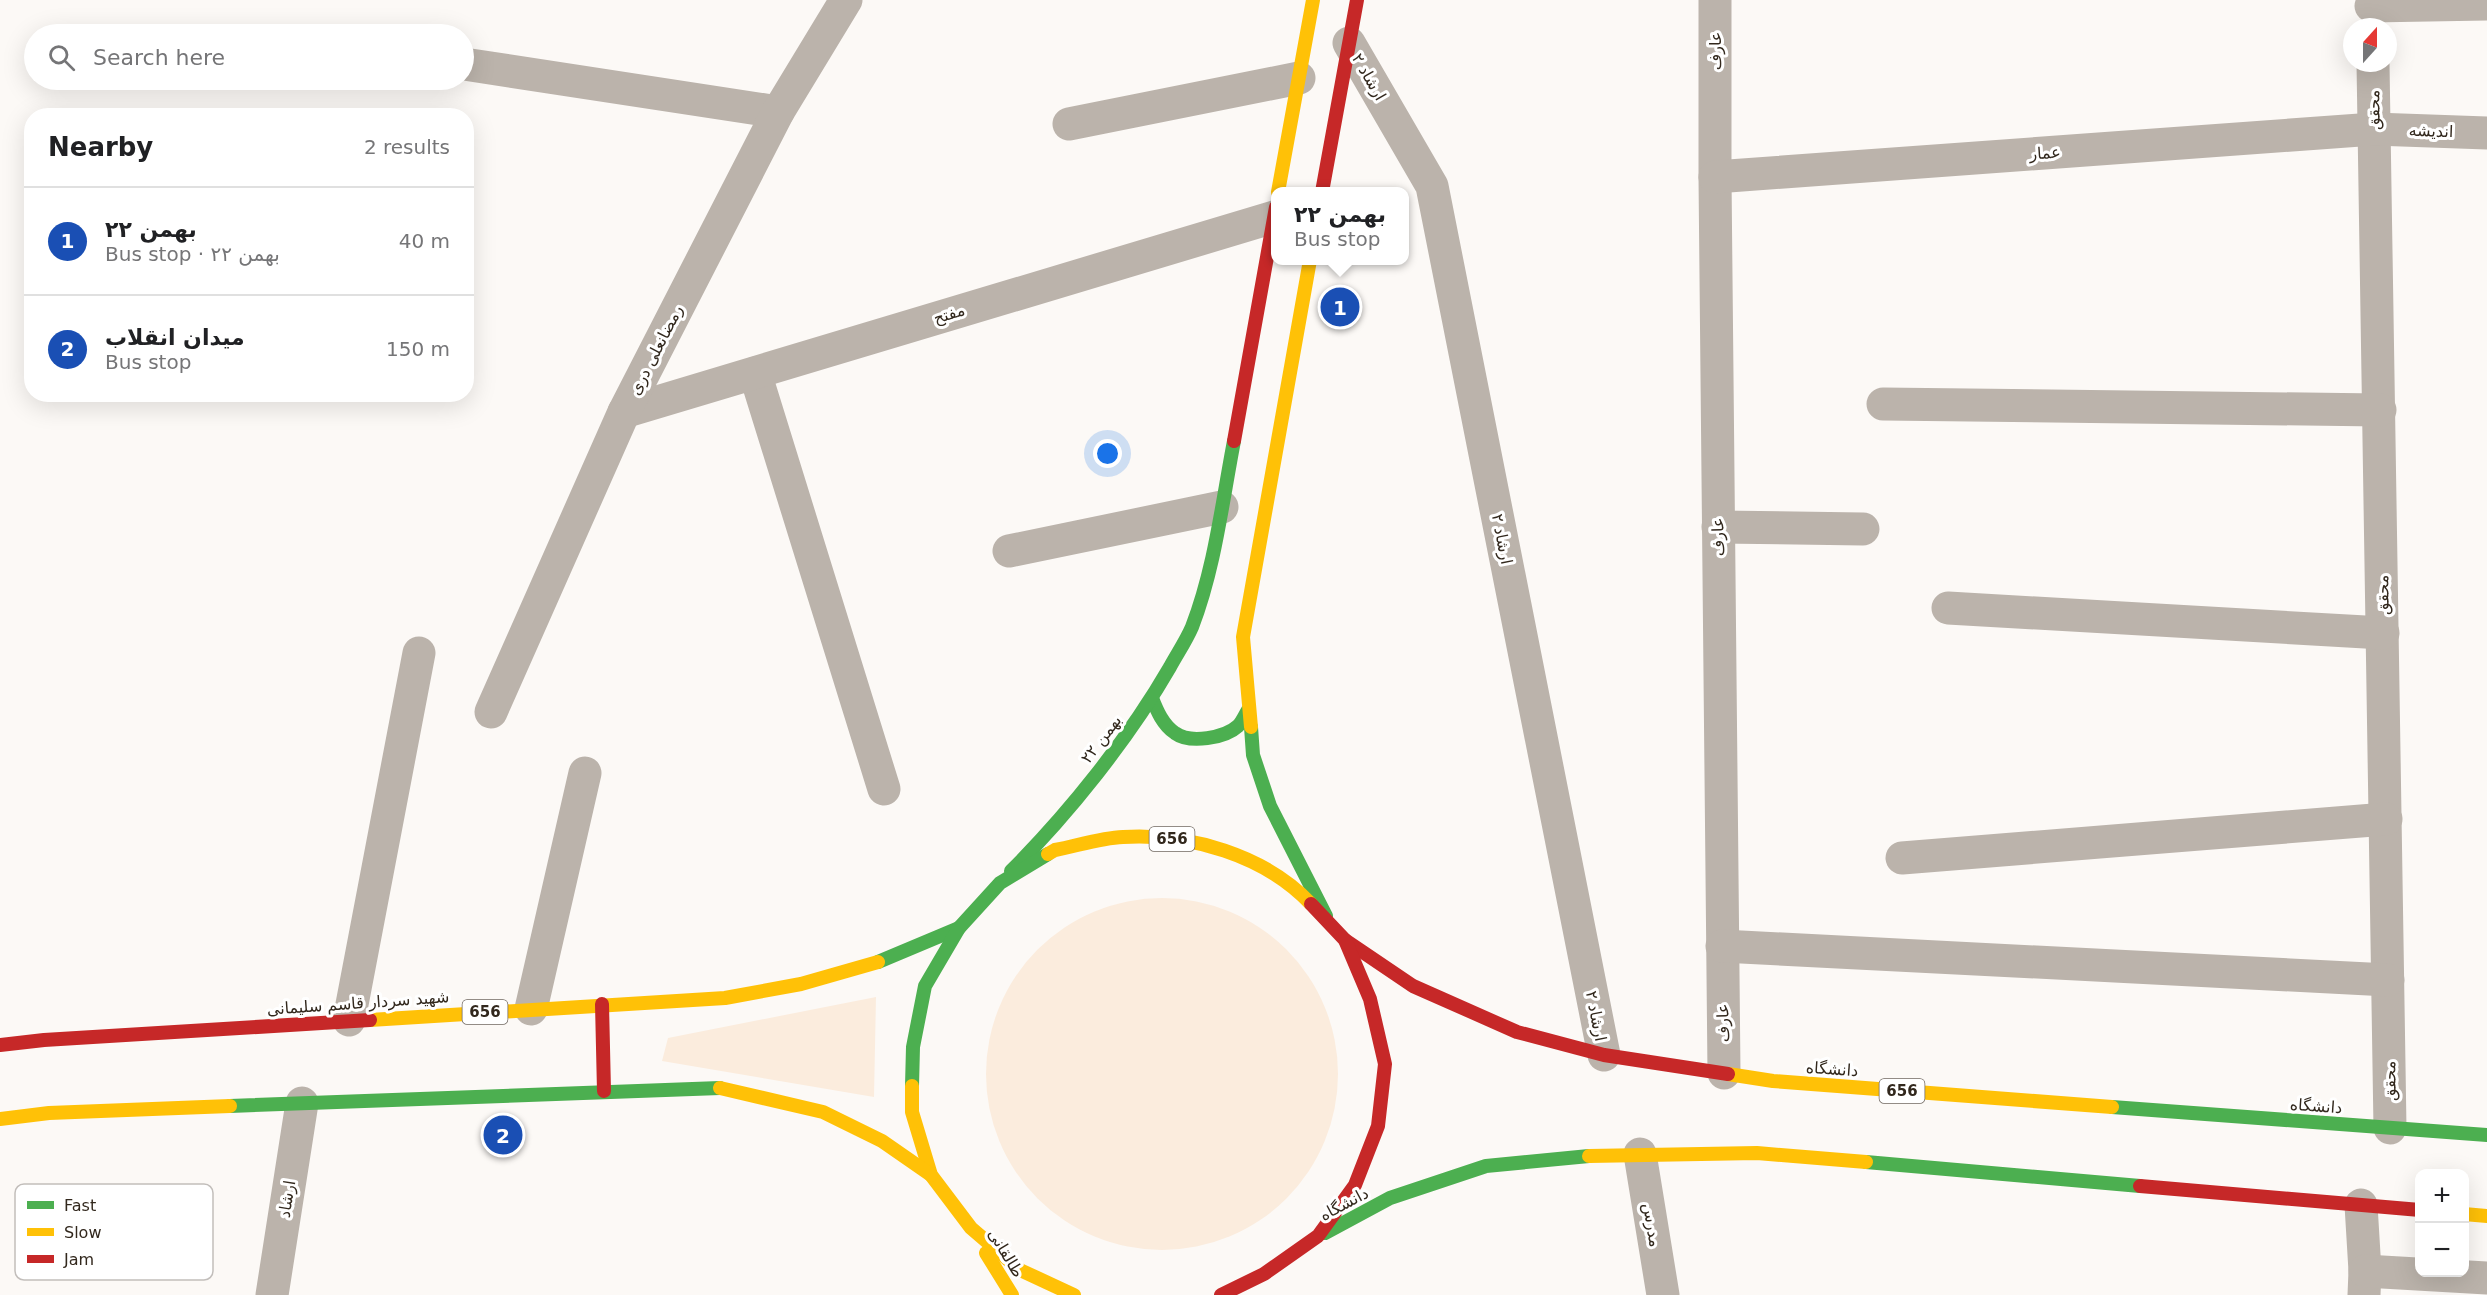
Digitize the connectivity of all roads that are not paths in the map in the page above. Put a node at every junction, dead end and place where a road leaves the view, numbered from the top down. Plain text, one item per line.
1 (846, 0) edge
2 (1313, 0) edge
3 (1357, 0) edge
4 (1715, 0) edge
5 (2487, 4) edge
6 (2372, 11) edge
7 (1349, 43) junction
8 (474, 66) edge
9 (2373, 72) edge
10 (1299, 78) junction
11 (778, 112) junction
12 (1069, 124) dead end
13 (2374, 129) junction
14 (2487, 133) edge
15 (1714, 177) junction
16 (1279, 187) edge
17 (1323, 187) edge
18 (1271, 207) edge
19 (1271, 233) edge
20 (1309, 265) edge
21 (755, 373) junction
22 (1883, 404) dead end
23 (2380, 410) junction
24 (624, 412) junction
25 (1222, 507) junction
26 (1718, 527) junction
27 (1863, 529) dead end
28 (1009, 551) dead end
29 (1948, 608) dead end
30 (2383, 633) junction
31 (419, 653) dead end
32 (1152, 698) junction
33 (1248, 710) junction
34 (491, 712) dead end
35 (585, 773) dead end
36 (884, 789) dead end
37 (2386, 819) junction
38 (1902, 858) dead end
39 (1000, 883) junction
40 (1329, 923) junction
41 (959, 928) junction
42 (1345, 940) junction
43 (1722, 946) junction
44 (2388, 980) junction
45 (602, 1004) junction
46 (531, 1009) junction
47 (349, 1020) junction
48 (0, 1046) edge
49 (1604, 1055) junction
50 (1724, 1073) junction
51 (604, 1092) junction
52 (302, 1103) junction
53 (0, 1119) edge
54 (2390, 1128) junction
55 (2487, 1135) edge
56 (1640, 1154) junction
57 (931, 1175) junction
58 (2361, 1205) junction
59 (2415, 1210) edge
60 (2469, 1214) edge
61 (2487, 1216) edge
62 (972, 1228) junction
63 (1318, 1236) junction
64 (1264, 1275) junction
65 (2487, 1278) edge
66 (2364, 1283) edge
67 (272, 1295) edge
68 (1012, 1295) edge
69 (1074, 1295) edge
70 (1221, 1295) edge
71 (1245, 1295) edge
72 (1663, 1295) edge

1 - 11 street, رمضانعلی دری
2 - 10 main road, ۲۲ بهمن
3 - 7 main road
4 - 15 street, عارف
5 - 6 street
7 - 17 main road
7 - 49 street, ارشاد ۲
8 - 11 street
9 - 13 street, محقق
10 - 12 street
10 - 16 main road, ۲۲ بهمن
11 - 24 street, رمضانعلی دری
13 - 14 street, اندیشه
13 - 15 street, عمار
13 - 23 street, محقق
15 - 26 street, عارف
18 - 21 street, مفتح
19 - 25 main road, ۲۲ بهمن
20 - 33 main road
21 - 24 street, مفتح
21 - 36 street
22 - 23 street
23 - 30 street, محقق
24 - 34 street, رمضانعلی دری
25 - 28 street
25 - 32 main road, ۲۲ بهمن
26 - 27 street
26 - 43 street, عارف
29 - 30 street
30 - 37 street, محقق
31 - 47 street
32 - 33 main road
32 - 39 main road, ۲۲ بهمن
33 - 40 main road
35 - 46 street
37 - 38 street
37 - 44 street, محقق
39 - 40 main road, 656
39 - 41 main road, 656
40 - 42 main road, 656
41 - 45 main road, شهید سردار قاسم سلیمانی / 656
41 - 57 main road, 656
42 - 49 main road, دانشگاه / 656
42 - 63 main road, 656
43 - 44 street
43 - 50 street, عارف
44 - 54 street, محقق
45 - 46 main road, شهید سردار قاسم سلیمانی / 656
45 - 51 main road
46 - 47 main road, شهید سردار قاسم سلیمانی / 656
47 - 48 main road, شهید سردار قاسم سلیمانی / 656
49 - 50 main road, دانشگاه / 656
50 - 54 main road, دانشگاه / 656
51 - 52 main road, 656
51 - 57 main road, 656
52 - 53 main road, 656
52 - 67 street, ارشاد
54 - 55 main road, دانشگاه / 656
56 - 58 main road, دانشگاه / 656
56 - 63 main road, دانشگاه / 656
56 - 72 street, مدرس
57 - 62 main road, 656
58 - 59 main road, دانشگاه / 656
58 - 66 street
60 - 61 main road
62 - 68 main road, طالقانی
62 - 69 main road, 656
63 - 64 main road, 656
64 - 70 main road, 656
64 - 71 main road
65 - 66 street

